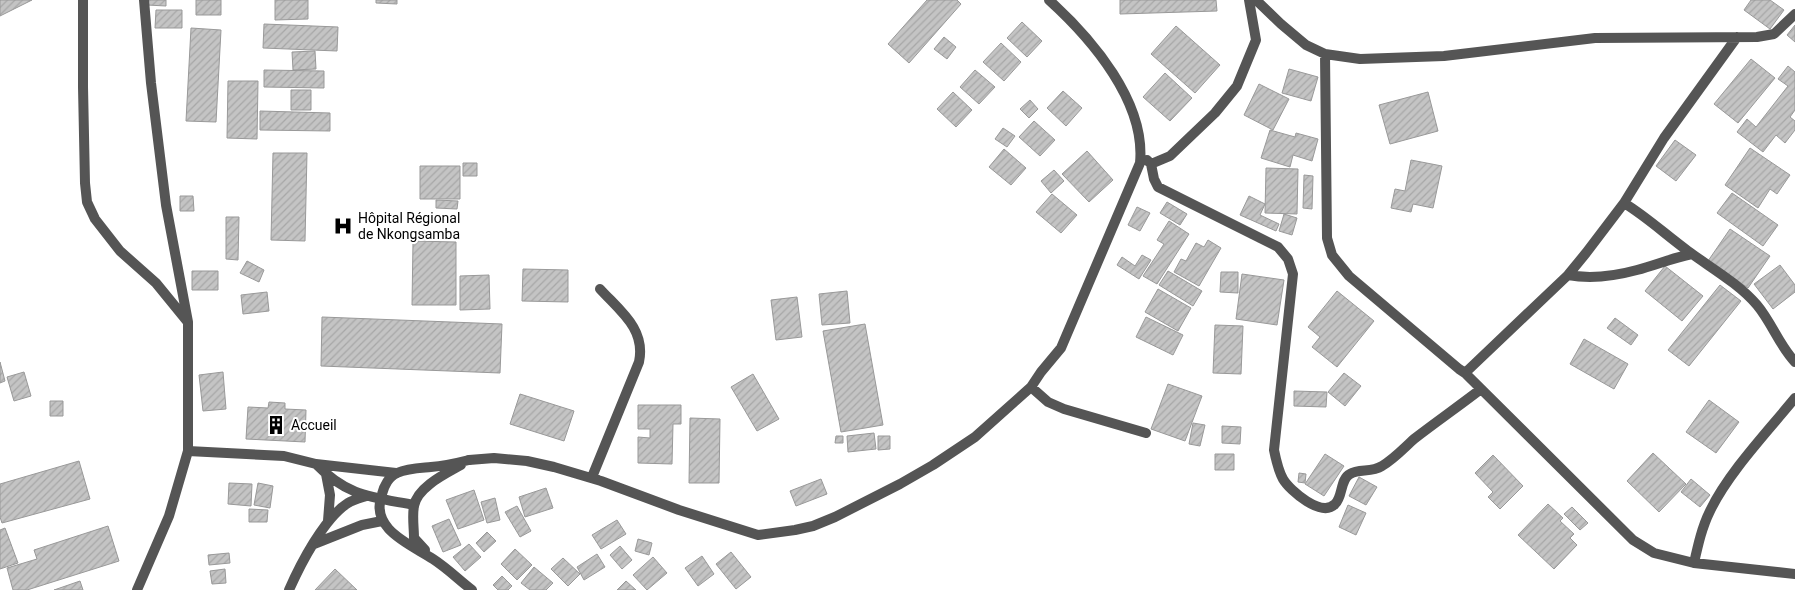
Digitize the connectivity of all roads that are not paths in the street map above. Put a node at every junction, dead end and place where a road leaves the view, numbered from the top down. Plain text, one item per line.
1 (83, 0) edge
2 (144, 0) edge
3 (1050, 0) edge
4 (1249, 0) edge
5 (1256, 0) edge
6 (1795, 14) edge
7 (1737, 37) junction
8 (1325, 54) junction
9 (1141, 153) junction
10 (1150, 164) junction
11 (1624, 203) junction
12 (1692, 254) junction
13 (1568, 275) junction
14 (600, 288) dead end
15 (188, 322) junction
16 (1795, 362) edge
17 (1465, 373) junction
18 (1031, 387) junction
19 (1481, 389) junction
20 (1795, 398) edge
21 (1146, 433) dead end
22 (188, 451) junction
23 (469, 460) junction
24 (316, 464) junction
25 (396, 473) junction
26 (326, 474) junction
27 (601, 481) junction
28 (366, 496) junction
29 (380, 499) junction
30 (414, 505) junction
31 (328, 521) junction
32 (382, 521) junction
33 (314, 544) junction
34 (434, 560) junction
35 (1694, 563) junction
36 (1795, 574) edge
37 (137, 590) edge
38 (289, 590) edge
39 (472, 590) edge

1 - 15 street
2 - 15 street
3 - 9 street
4 - 10 street
5 - 8 street
6 - 7 street
7 - 8 street
7 - 11 street
8 - 17 street
9 - 10 street
9 - 18 street
10 - 19 street
11 - 12 street
11 - 13 street
12 - 13 street
12 - 16 street
13 - 17 street
14 - 27 street
15 - 22 street
17 - 19 street
18 - 21 street
18 - 27 street
19 - 35 street
20 - 35 street
22 - 24 street
22 - 37 street
23 - 25 street
23 - 27 street
23 - 30 street
24 - 25 street
24 - 26 street
25 - 29 street
26 - 28 street
26 - 31 street
28 - 29 street
28 - 31 street
29 - 30 street
29 - 32 street
30 - 34 street
31 - 33 street
32 - 33 street
32 - 34 street
33 - 38 street
34 - 39 street
35 - 36 street

